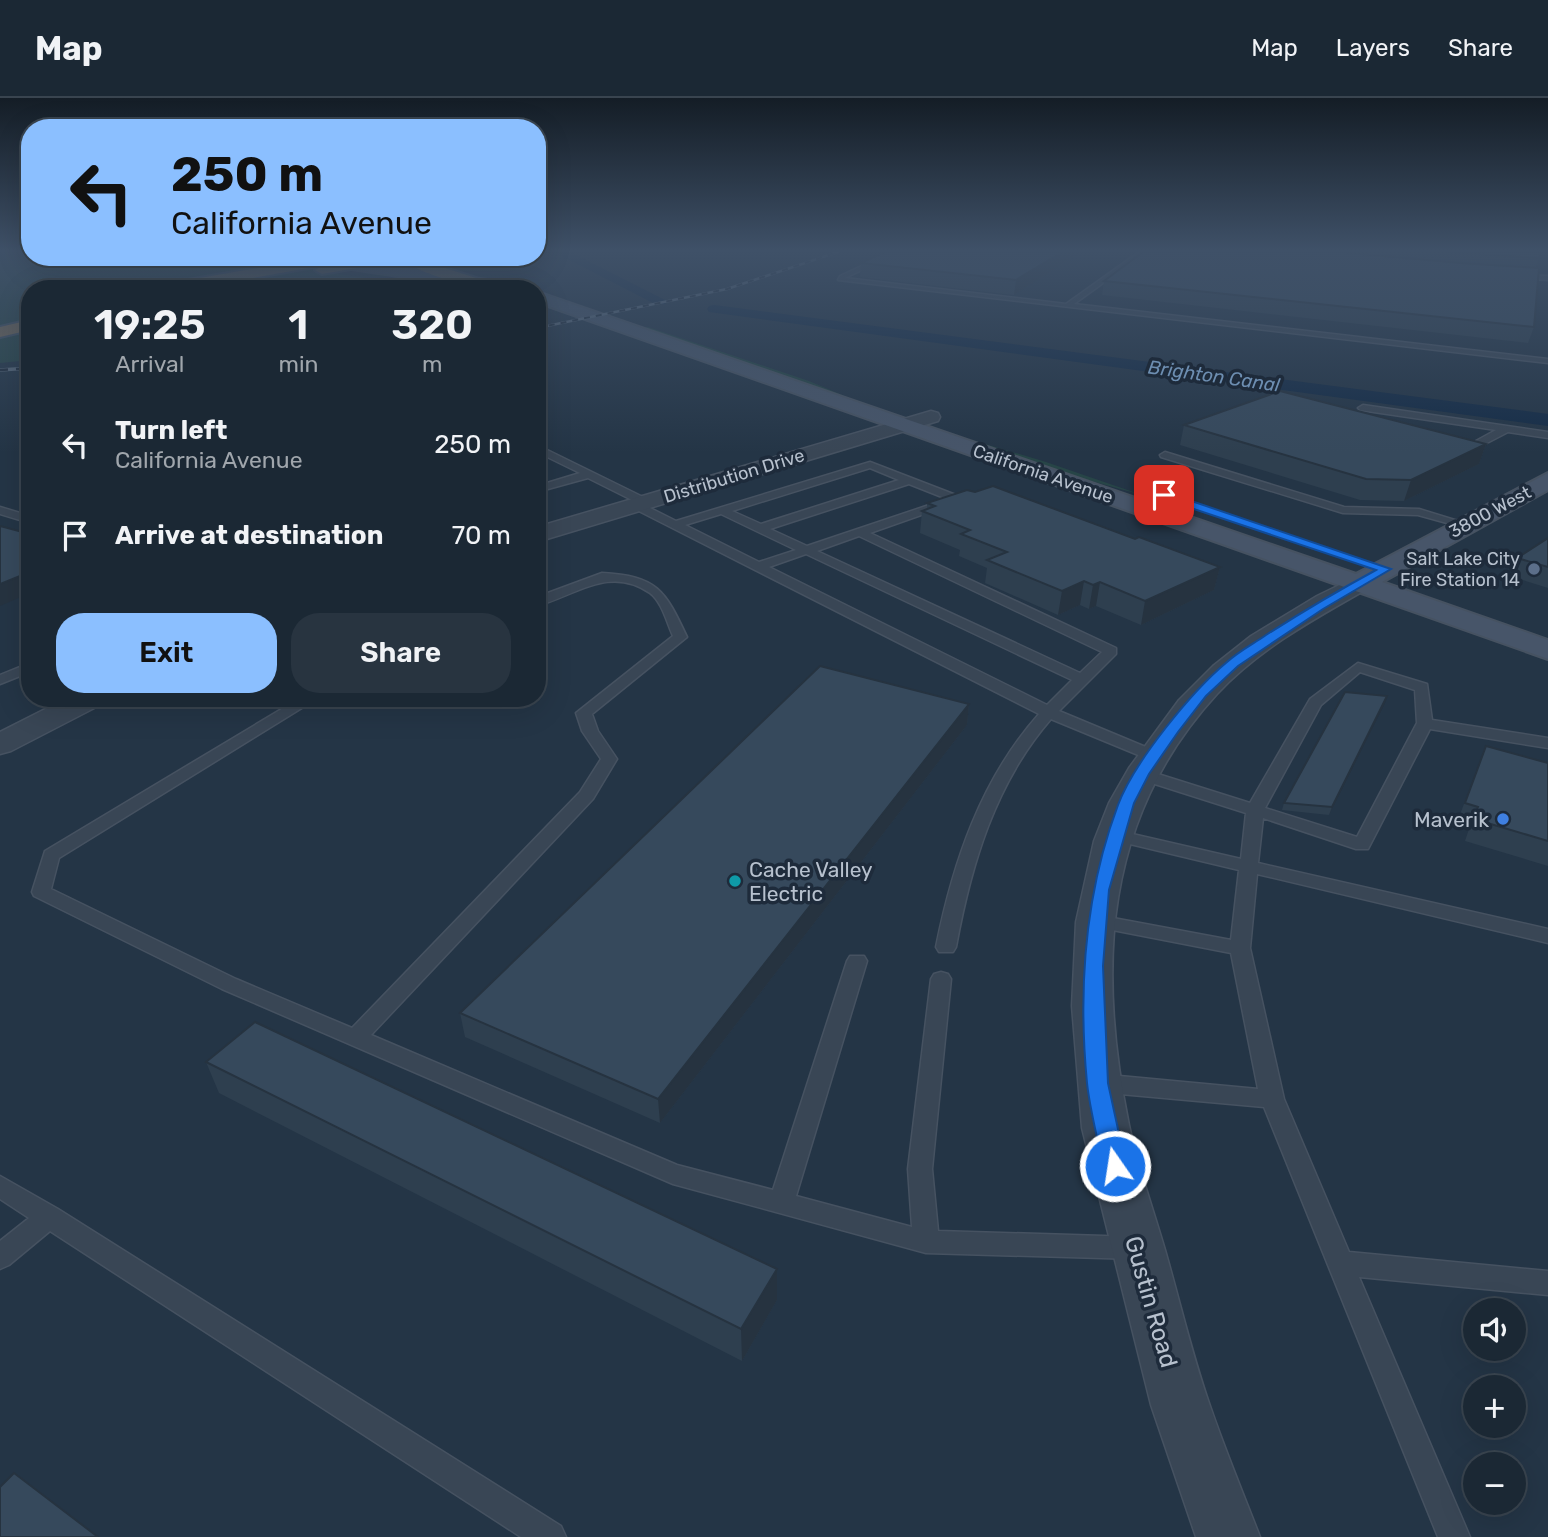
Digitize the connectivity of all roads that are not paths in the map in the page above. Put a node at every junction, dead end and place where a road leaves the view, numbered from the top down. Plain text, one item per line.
1 (605, 319) edge
2 (640, 319) edge
3 (1184, 319) edge
4 (21, 327) edge
5 (0, 331) edge
6 (1548, 360) edge
7 (1363, 408) dead end
8 (930, 417) junction
9 (904, 425) junction
10 (1506, 429) junction
11 (1548, 435) edge
12 (546, 452) edge
13 (1460, 454) edge
14 (1165, 455) dead end
15 (589, 474) junction
16 (909, 480) junction
17 (546, 482) edge
18 (551, 485) junction
19 (546, 486) edge
20 (1543, 488) edge
21 (640, 504) junction
22 (0, 510) edge
23 (723, 510) junction
24 (21, 517) edge
25 (674, 525) junction
26 (1465, 525) junction
27 (761, 528) junction
28 (1270, 531) dead end
29 (546, 532) edge
30 (859, 532) junction
31 (806, 550) junction
32 (757, 567) junction
33 (1368, 571) junction
34 (546, 599) edge
35 (1548, 624) edge
36 (1548, 650) edge
37 (21, 671) edge
38 (0, 680) edge
39 (1083, 680) junction
40 (73, 707) edge
41 (296, 707) edge
42 (1048, 712) junction
43 (1425, 723) junction
44 (1548, 743) edge
45 (0, 744) edge
46 (1148, 765) junction
47 (1255, 810) junction
48 (1115, 835) junction
49 (1248, 867) junction
50 (1097, 921) junction
51 (1548, 936) edge
52 (946, 947) dead end
53 (1240, 948) junction
54 (857, 961) dead end
55 (941, 979) dead end
56 (355, 1038) junction
57 (1098, 1083) junction
58 (1272, 1099) junction
59 (0, 1186) edge
60 (781, 1203) junction
61 (48, 1217) junction
62 (926, 1242) junction
63 (1136, 1248) junction
64 (0, 1257) edge
65 (1341, 1264) junction
66 (1548, 1283) edge
67 (550, 1537) edge
68 (1228, 1537) edge
69 (1454, 1537) edge

1 - 9 main road, California Avenue
2 - 8 main road, California Avenue
3 - 6 lane
4 - 5 highway
7 - 10 lane
8 - 9 street, Distribution Drive
8 - 28 main road, California Avenue
9 - 21 street, Distribution Drive
9 - 33 main road, California Avenue
10 - 11 lane
10 - 13 lane
12 - 15 lane
14 - 26 lane
15 - 18 lane
15 - 21 lane
16 - 23 lane
16 - 27 lane
16 - 30 lane
17 - 18 lane
18 - 19 lane
20 - 26 main road, 3800 West
21 - 25 lane
21 - 29 street, Distribution Drive
22 - 24 lane
23 - 25 lane
23 - 27 lane
25 - 32 lane
26 - 33 main road, 3800 West
27 - 31 lane
30 - 31 lane
30 - 39 lane
31 - 32 lane
31 - 39 lane
32 - 42 lane
33 - 35 main road, California Avenue
33 - 36 main road, California Avenue
33 - 46 street, Gustin Road
34 - 56 lane
37 - 38 lane
39 - 42 lane
40 - 45 street
41 - 56 lane
42 - 46 lane
42 - 52 lane
43 - 44 lane
43 - 47 lane
43 - 47 lane
46 - 47 lane
46 - 48 street, Gustin Road
47 - 49 lane
48 - 49 lane
48 - 50 street, Gustin Road
49 - 51 lane
49 - 53 lane
50 - 53 lane
50 - 57 street, Gustin Road
53 - 58 lane
54 - 60 lane
55 - 62 lane
56 - 60 lane
57 - 58 lane
57 - 63 street, Gustin Road
58 - 65 lane
59 - 61 lane
60 - 62 lane
61 - 64 lane
61 - 67 lane
62 - 63 lane
63 - 68 street, Gustin Road
65 - 66 lane
65 - 69 lane

